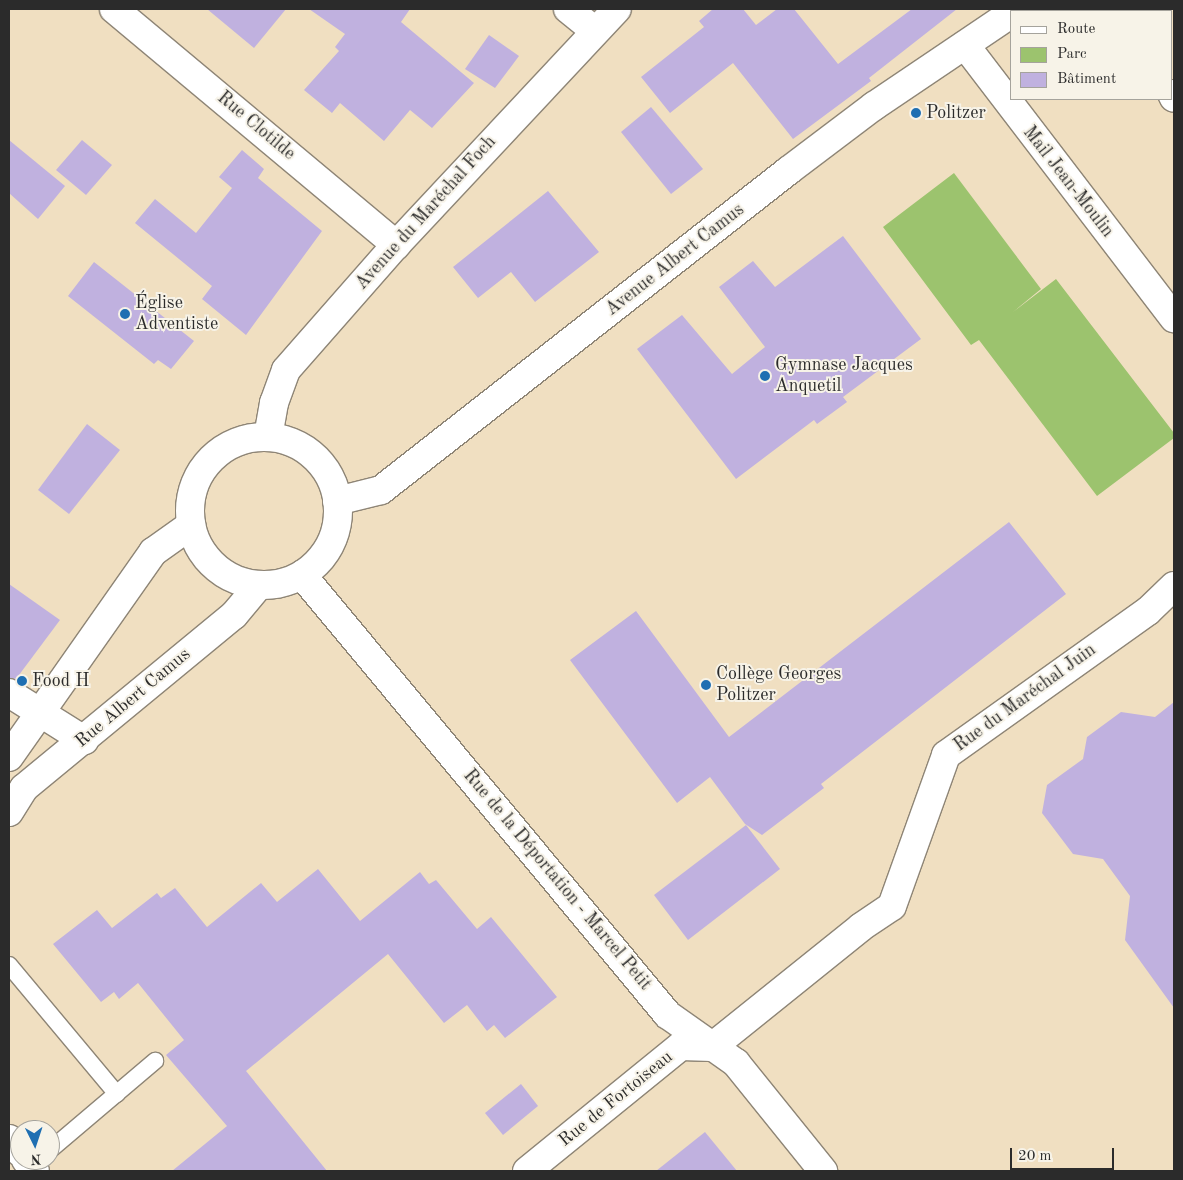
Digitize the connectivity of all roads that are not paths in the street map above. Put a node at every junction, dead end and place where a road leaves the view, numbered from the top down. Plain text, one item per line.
1 (114, 9) edge
2 (568, 9) edge
3 (617, 9) edge
4 (1010, 14) edge
5 (595, 31) junction
6 (965, 45) junction
7 (396, 245) junction
8 (1174, 318) edge
9 (268, 437) junction
10 (337, 501) junction
11 (190, 525) junction
12 (302, 575) junction
13 (259, 585) junction
14 (1174, 586) edge
15 (9, 693) edge
16 (34, 724) junction
17 (84, 740) junction
18 (9, 758) edge
19 (9, 812) edge
20 (9, 965) edge
21 (712, 1047) junction
22 (155, 1061) dead end
23 (116, 1094) junction
24 (60, 1139) edge
25 (527, 1171) edge
26 (823, 1171) edge

1 - 7 street, Rue Clotilde
2 - 5 street
3 - 5 street, Avenue du Maréchal Foch
4 - 6 street, Avenue Albert Camus
5 - 7 street, Avenue du Maréchal Foch
6 - 8 street, Mail Jean-Moulin
6 - 10 street, Avenue Albert Camus
7 - 9 street, Avenue du Maréchal Foch
9 - 10 street
9 - 11 street
10 - 12 street
11 - 13 street
11 - 16 street
12 - 13 street
12 - 21 street, Rue de la Déportation - Marcel Petit
13 - 17 street, Rue Albert Camus
14 - 21 street, Rue du Maréchal Juin
15 - 16 street
16 - 17 street
16 - 18 street
17 - 19 street, Rue Albert Camus
20 - 23 lane
21 - 25 street, Rue de Fortoiseau
21 - 26 street, Rue de la Déportation - Marcel Petit
22 - 23 lane
23 - 24 lane

